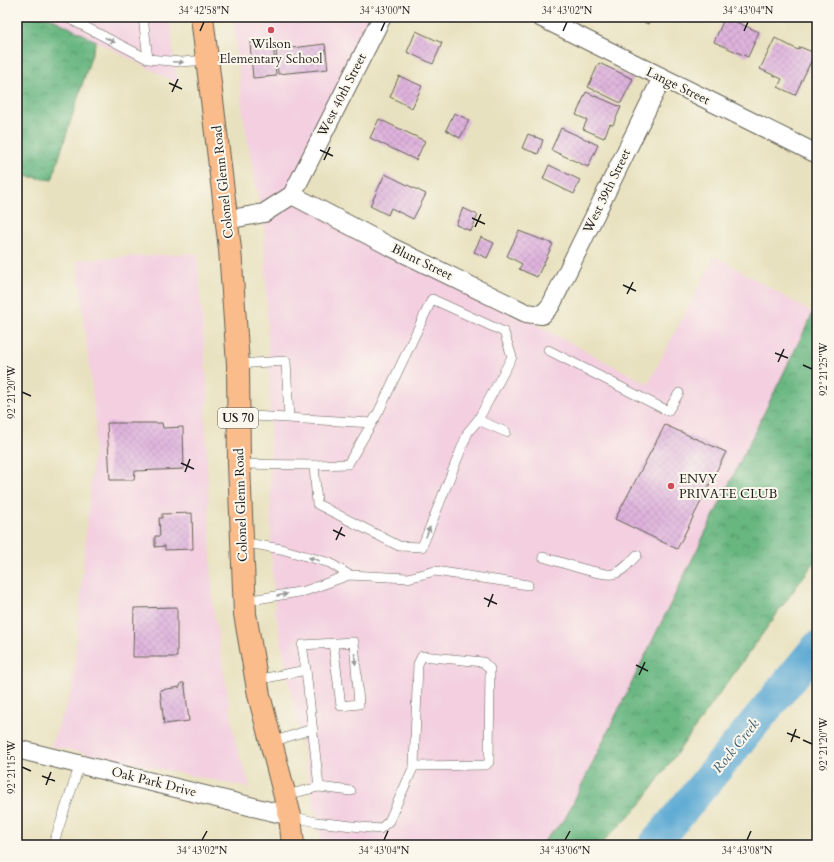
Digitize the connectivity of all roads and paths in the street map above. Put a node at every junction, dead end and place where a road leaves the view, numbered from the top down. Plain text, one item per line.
1 (66, 17) edge
2 (143, 17) edge
3 (202, 17) edge
4 (382, 17) edge
5 (540, 17) edge
6 (76, 19) edge
7 (148, 59) junction
8 (207, 60) junction
9 (662, 78) junction
10 (817, 154) edge
11 (292, 195) junction
12 (226, 220) junction
13 (551, 305) joint
14 (548, 350) dead end
15 (238, 364) junction
16 (679, 393) dead end
17 (238, 415) junction
18 (289, 418) junction
19 (478, 420) junction
20 (372, 423) junction
21 (506, 432) dead end
22 (239, 464) junction
23 (314, 465) junction
24 (242, 542) junction
25 (637, 554) dead end
26 (543, 556) dead end
27 (349, 575) junction
28 (528, 585) dead end
29 (243, 602) junction
30 (333, 643) junction
31 (306, 670) junction
32 (256, 680) junction
33 (312, 728) junction
34 (272, 742) junction
35 (17, 749) edge
36 (80, 764) junction
37 (414, 766) junction
38 (319, 787) junction
39 (351, 791) dead end
40 (288, 805) junction
41 (53, 845) edge
42 (293, 845) edge

1 - 6 lane
2 - 7 lane
3 - 8 main road, Colonel Glenn Road / US 70
4 - 11 street, West 40th Street
5 - 9 street, Lange Street
6 -> 7 lane
7 -> 8 lane
8 - 12 main road, Colonel Glenn Road / US 70
9 - 10 street, Lange Street
9 - 13 street, West 39th Street
11 - 12 street
11 - 13 street, Blunt Street
12 - 15 main road, Colonel Glenn Road / US 70
14 - 16 lane
15 - 17 main road, Colonel Glenn Road / US 70
15 - 18 lane
17 - 18 lane
17 - 22 main road, Colonel Glenn Road / US 70
18 - 20 lane
19 - 20 lane
19 - 21 lane
23 -> 19 lane
20 - 23 lane
22 - 23 lane
22 - 24 main road, Colonel Glenn Road / US 70
27 -> 24 lane
24 - 29 main road, Colonel Glenn Road / US 70
25 - 26 lane
27 - 28 lane
29 -> 27 lane
29 - 32 main road, Colonel Glenn Road / US 70
30 -> 30 lane
30 - 31 lane
31 - 32 lane
31 - 33 lane
32 - 34 main road, Colonel Glenn Road / US 70
33 - 34 lane
33 - 38 lane
34 - 40 main road, Colonel Glenn Road / US 70
35 - 36 street, Oak Park Drive
36 - 40 street, Oak Park Drive
36 - 41 lane
37 - 37 lane
37 - 40 lane
38 - 39 lane
38 - 40 lane
40 - 42 main road, Colonel Glenn Road / US 70

